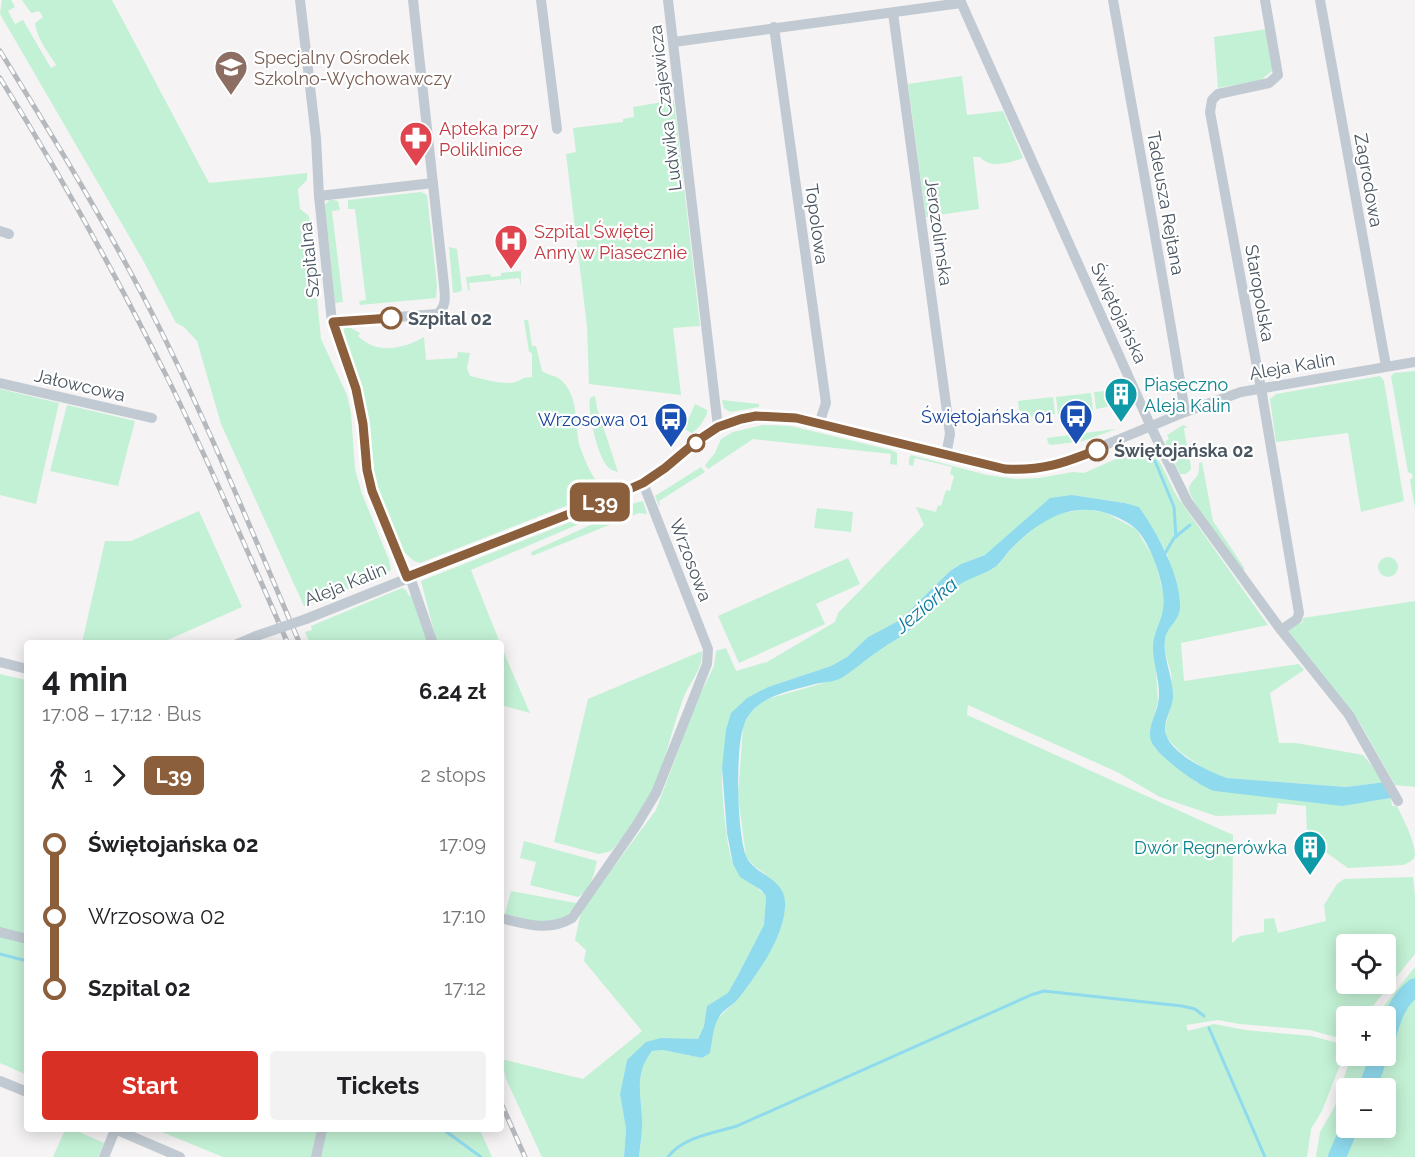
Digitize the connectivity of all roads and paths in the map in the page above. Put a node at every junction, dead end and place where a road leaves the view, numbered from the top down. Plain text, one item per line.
1 (300, 0) edge
2 (413, 0) edge
3 (541, 0) edge
4 (668, 0) edge
5 (1113, 0) edge
6 (1265, 0) edge
7 (1320, 0) edge
8 (960, 2) edge
9 (893, 12) junction
10 (774, 27) junction
11 (674, 42) junction
12 (557, 129) dead end
13 (433, 183) junction
14 (319, 195) junction
15 (333, 322) junction
16 (1415, 362) edge
17 (1386, 366) junction
18 (0, 383) edge
19 (1260, 387) junction
20 (1185, 412) junction
21 (152, 418) dead end
22 (819, 424) junction
23 (718, 427) junction
24 (1151, 427) junction
25 (946, 456) junction
26 (643, 483) junction
27 (407, 577) junction
28 (1281, 630) junction
29 (246, 640) edge
30 (432, 640) edge
31 (0, 662) edge
32 (24, 668) edge
33 (1398, 801) dead end
34 (504, 919) edge
35 (0, 932) edge
36 (24, 938) edge
37 (0, 1081) edge
38 (24, 1091) edge
39 (115, 1132) edge
40 (121, 1132) edge
41 (322, 1132) edge
42 (104, 1157) edge
43 (180, 1157) edge
44 (316, 1157) edge

1 - 14 street, Szpitalna
2 - 13 street
3 - 12 street
4 - 11 street, Ludwika Czajewicza
5 - 20 street, Tadeusza Rejtana
6 - 19 street, Staropolska
7 - 17 street, Zagrodowa
8 - 9 street
8 - 24 street, Świętojańska
9 - 10 street
9 - 25 street, Jerozolimska
10 - 11 street
10 - 22 street, Topolowa
11 - 23 street, Ludwika Czajewicza
13 - 14 street
13 - 15 street
14 - 15 street, Szpitalna
15 - 27 street, Szpitalna
16 - 17 street, Aleja Kalin
17 - 19 street, Aleja Kalin
18 - 21 street, Jałowcowa
19 - 20 street, Aleja Kalin
19 - 28 street, Staropolska
20 - 24 street, Aleja Kalin
22 - 23 street, Aleja Kalin
22 - 25 street, Aleja Kalin
23 - 26 street, Aleja Kalin
24 - 25 street, Aleja Kalin
24 - 28 street, Świętojańska
26 - 27 street, Aleja Kalin
26 - 34 street, Wrzosowa
27 - 29 street, Aleja Kalin, bridge
27 - 30 street, Szpitalna
28 - 33 street, Świętojańska
31 - 32 street
35 - 36 street
37 - 38 street
39 - 42 street
40 - 43 street
41 - 44 street

